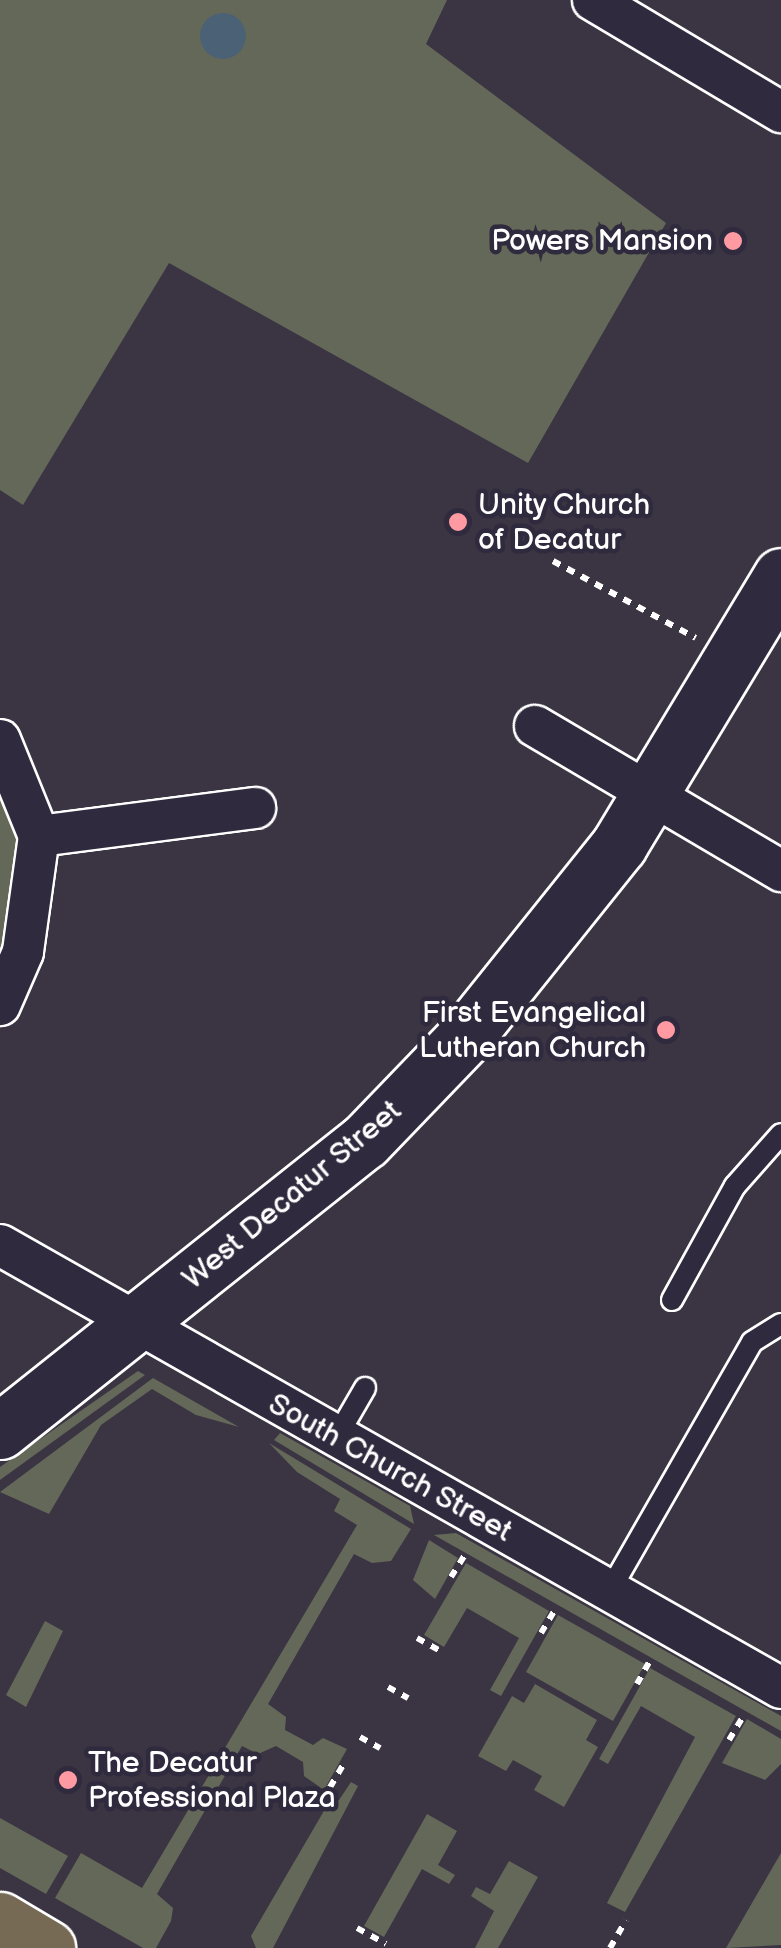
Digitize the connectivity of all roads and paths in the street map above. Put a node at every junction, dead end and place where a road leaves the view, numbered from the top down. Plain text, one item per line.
1 (593, 0) edge
2 (781, 112) edge
3 (553, 561) dead end
4 (781, 576) edge
5 (702, 641) dead end
6 (535, 726) dead end
7 (0, 740) edge
8 (651, 796) junction
9 (255, 808) dead end
10 (39, 836) junction
11 (781, 871) edge
12 (0, 1005) edge
13 (781, 1134) edge
14 (0, 1245) edge
15 (672, 1300) dead end
16 (781, 1324) edge
17 (137, 1325) junction
18 (365, 1388) dead end
19 (0, 1431) edge
20 (336, 1438) junction
21 (464, 1556) dead end
22 (452, 1578) dead end
23 (609, 1592) junction
24 (556, 1608) dead end
25 (541, 1633) dead end
26 (417, 1638) dead end
27 (442, 1652) dead end
28 (650, 1661) dead end
29 (637, 1684) dead end
30 (388, 1687) dead end
31 (781, 1688) edge
32 (408, 1698) dead end
33 (744, 1715) dead end
34 (360, 1736) dead end
35 (729, 1740) dead end
36 (380, 1748) dead end
37 (344, 1764) dead end
38 (322, 1802) dead end
39 (0, 1920) edge
40 (626, 1920) dead end
41 (357, 1928) dead end
42 (386, 1944) dead end
43 (46, 1948) edge
44 (610, 1948) edge

1 - 2 street
3 - 5 path
4 - 8 street, West Decatur Street
6 - 8 street
7 - 10 street
8 - 11 street
8 - 17 street, West Decatur Street
9 - 10 street
10 - 12 street
13 - 15 lane
14 - 17 street, South Church Street
16 - 23 lane
17 - 19 street, West Decatur Street
17 - 20 street, South Church Street
18 - 20 lane
20 - 23 street, South Church Street
21 - 22 path
23 - 31 street, South Church Street
24 - 25 path
26 - 27 path
28 - 29 path
30 - 32 path
33 - 35 path
34 - 36 path
37 - 38 path
39 - 43 main road
40 - 44 path
41 - 42 path

